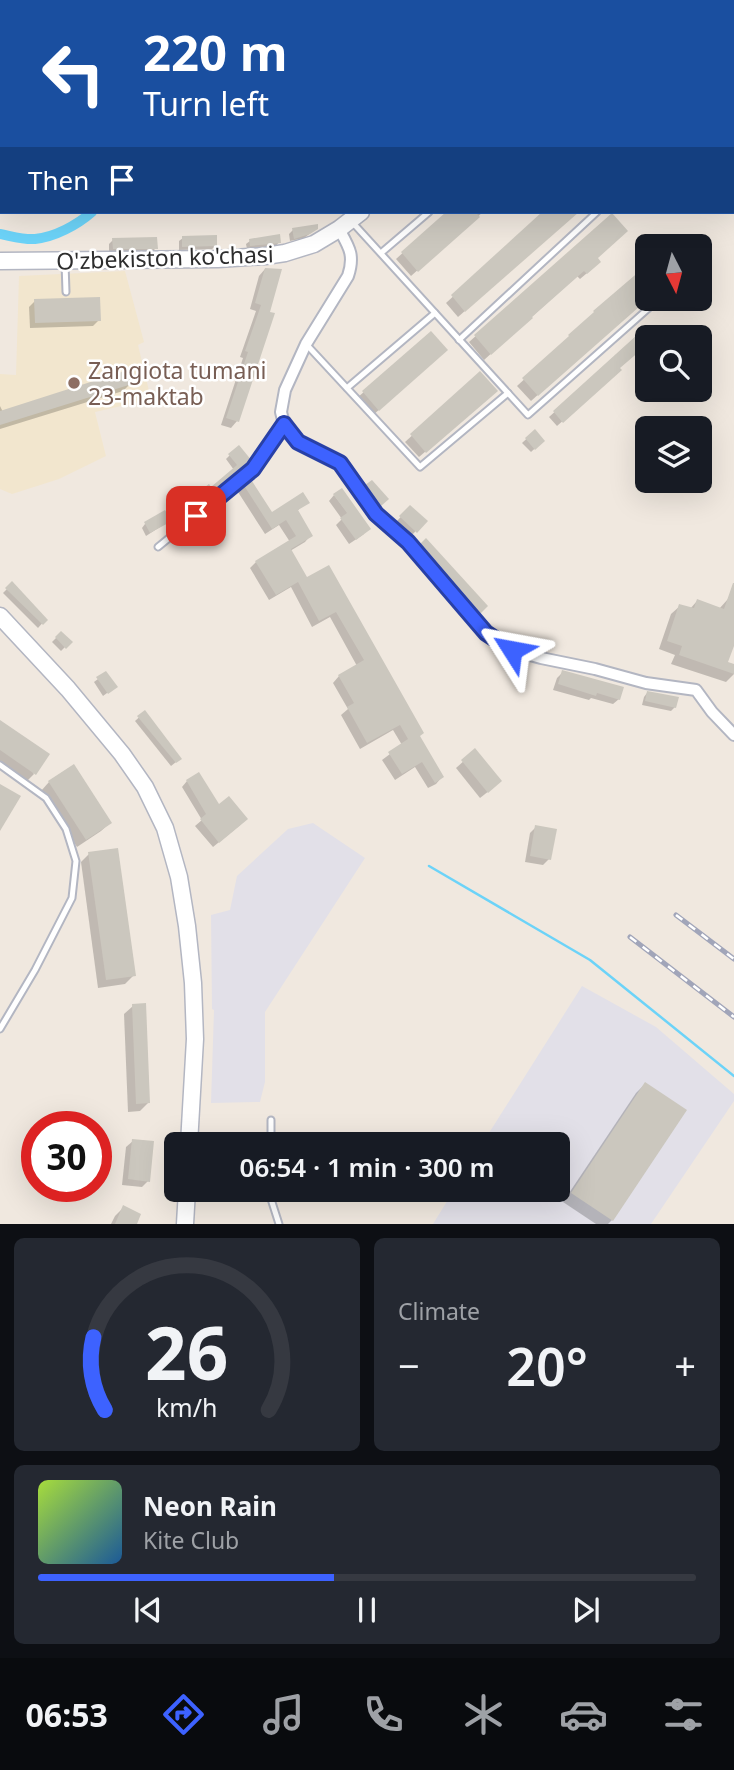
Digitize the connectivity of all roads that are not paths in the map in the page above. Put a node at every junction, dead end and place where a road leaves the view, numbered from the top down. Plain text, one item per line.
1 (427, 214) edge
2 (595, 214) edge
3 (350, 220) edge
4 (381, 253) junction
5 (64, 260) junction
6 (0, 261) edge
7 (66, 292) dead end
8 (644, 312) edge
9 (435, 313) junction
10 (459, 340) junction
11 (306, 344) junction
12 (348, 388) junction
13 (508, 393) junction
14 (284, 424) junction
15 (158, 547) dead end
16 (0, 616) edge
17 (734, 735) edge
18 (0, 765) edge
19 (0, 1029) edge
20 (271, 1120) dead end
21 (190, 1132) edge
22 (271, 1132) edge
23 (186, 1202) edge
24 (272, 1202) edge
25 (185, 1224) edge
26 (279, 1224) edge

1 - 4 lane
2 - 10 lane
3 - 4 lane
3 - 5 main road, O'zbekiston ko'chasi
3 - 11 street
4 - 9 lane
5 - 6 main road, O'zbekiston ko'chasi
5 - 7 lane
8 - 13 lane
9 - 10 lane
9 - 12 lane
10 - 13 lane
11 - 12 lane
11 - 14 street
12 - 13 lane
14 - 15 lane
14 - 17 street
16 - 21 main road
18 - 19 lane
20 - 22 lane
23 - 25 main road
24 - 26 lane

